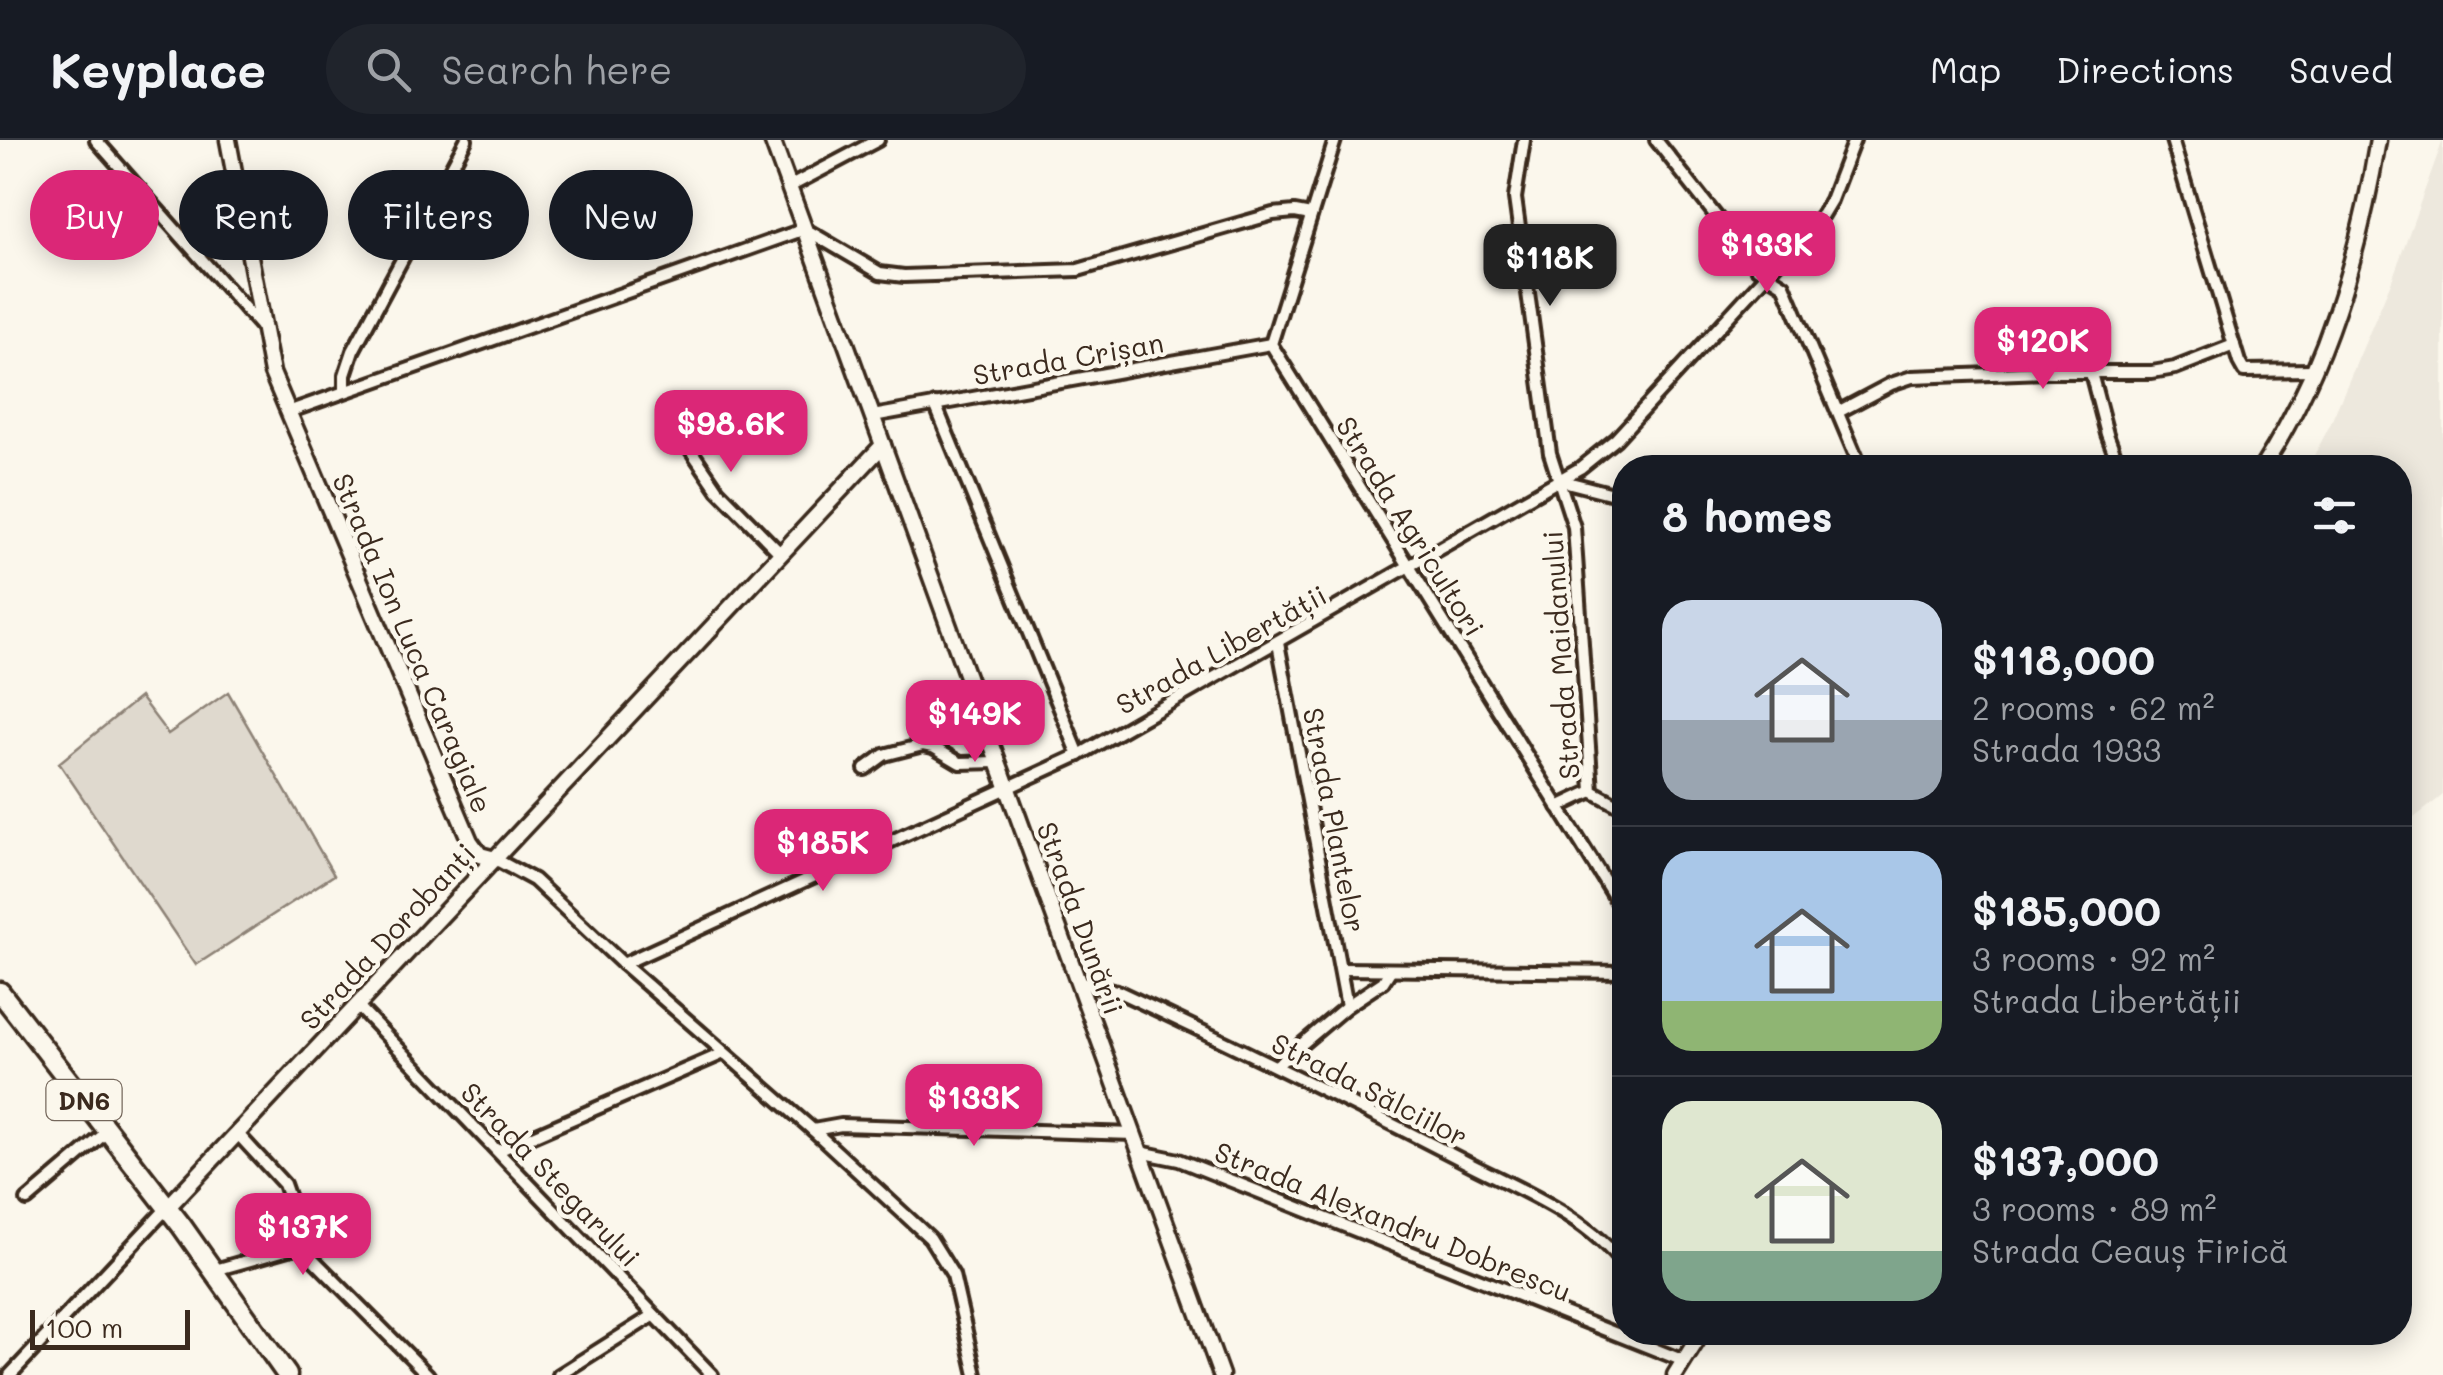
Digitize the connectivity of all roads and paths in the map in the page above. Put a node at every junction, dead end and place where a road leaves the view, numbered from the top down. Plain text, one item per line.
1 (96, 140) edge
2 (228, 140) edge
3 (466, 140) edge
4 (772, 140) edge
5 (878, 140) edge
6 (1335, 140) edge
7 (1524, 140) edge
8 (1656, 140) edge
9 (1854, 140) edge
10 (2172, 140) edge
11 (2364, 140) edge
12 (2376, 148) edge
13 (789, 187) junction
14 (1311, 216) junction
15 (805, 230) junction
16 (1765, 274) junction
17 (264, 330) junction
18 (1271, 344) junction
19 (2234, 345) junction
20 (2314, 370) junction
21 (2091, 374) junction
22 (345, 391) junction
23 (935, 404) junction
24 (288, 412) junction
25 (665, 412) dead end
26 (1838, 412) junction
27 (872, 416) junction
28 (883, 445) junction
29 (1855, 455) edge
30 (2116, 455) edge
31 (2269, 455) edge
32 (1559, 480) junction
33 (1612, 495) edge
34 (780, 553) junction
35 (1410, 568) junction
36 (1278, 642) junction
37 (1079, 755) junction
38 (997, 762) junction
39 (866, 769) dead end
40 (1008, 790) junction
41 (1592, 792) junction
42 (1612, 802) edge
43 (1558, 808) junction
44 (495, 859) junction
45 (1612, 893) edge
46 (623, 964) junction
47 (1340, 969) junction
48 (1390, 970) junction
49 (1612, 972) edge
50 (1078, 982) junction
51 (0, 992) edge
52 (356, 1004) junction
53 (1346, 1006) junction
54 (724, 1053) junction
55 (1276, 1066) junction
56 (813, 1130) junction
57 (108, 1131) junction
58 (238, 1133) junction
59 (1134, 1134) junction
60 (498, 1151) junction
61 (1140, 1152) junction
62 (27, 1200) dead end
63 (168, 1207) junction
64 (303, 1245) junction
65 (1612, 1252) edge
66 (215, 1270) junction
67 (654, 1315) junction
68 (1612, 1332) edge
69 (1644, 1345) edge
70 (1690, 1345) edge
71 (1684, 1361) junction
72 (10, 1375) edge
73 (287, 1375) edge
74 (428, 1375) edge
75 (559, 1375) edge
76 (712, 1375) edge
77 (976, 1375) edge
78 (1221, 1375) edge
79 (1674, 1375) edge

1 - 17 street
2 - 17 street, Strada Ion Luca Caragiale
3 - 22 street
4 - 13 street, Strada Dunării
5 - 13 street
6 - 14 street
7 - 32 street, Strada Maidanului
8 - 16 street
9 - 16 street, Strada Libertății
10 - 19 street
11 - 12 street
12 - 20 street
13 - 15 street, Strada Dunării
14 - 15 street
14 - 18 street
15 - 22 street
15 - 27 street, Strada Dunării
16 - 26 street
16 - 32 street, Strada Libertății
17 - 24 street, Strada Ion Luca Caragiale
18 - 23 street, Strada Crișan
18 - 35 street, Strada Agricultori
19 - 20 street
19 - 21 street
20 - 31 street
21 - 26 street
21 - 30 street
22 - 24 street
23 - 27 street, Strada Crișan
23 - 37 street
24 - 44 street, Strada Ion Luca Caragiale
25 - 34 street
26 - 29 street
27 - 28 street, Strada Dunării
28 - 34 street, Strada Dorobanți
28 - 38 street, Strada Dunării
32 - 33 street
32 - 35 street, Strada Libertății
32 - 41 street, Strada Maidanului
34 - 44 street, Strada Dorobanți
35 - 36 street, Strada Libertății
35 - 43 street, Strada Agricultori
36 - 37 street, Strada Libertății
36 - 47 street, Strada Plantelor
37 - 40 street, Strada Libertății
38 - 39 street
38 - 40 street, Strada Dunării
40 - 46 street, Strada Libertății
40 - 50 street, Strada Dunării
41 - 42 street, Strada Maidanului
41 - 43 street
43 - 45 street, Strada Agricultori
44 - 46 street, Strada Ion Luca Caragiale
44 - 52 street, Strada Dorobanți
46 - 54 street, Strada Ion Luca Caragiale
47 - 48 street
47 - 53 street, Strada Plantelor
48 - 49 street
48 - 53 street
50 - 55 street, Strada Sălciilor
50 - 59 street, Strada Dunării
51 - 57 highway, DN6
52 - 58 street, Strada Dorobanți
52 - 60 street, Strada Stegarului
53 - 55 street
54 - 56 street, Strada Ion Luca Caragiale
54 - 60 street
55 - 65 street, Strada Sălciilor
56 - 59 street
56 - 77 street, Strada Ion Luca Caragiale
57 - 62 street
57 - 63 highway, DN6
58 - 63 street, Strada Dorobanți
58 - 64 street
59 - 61 street, Strada Dunării
60 - 67 street, Strada Stegarului
61 - 68 street, Strada Alexandru Dobrescu
61 - 78 street, Strada Dunării
63 - 66 highway, DN6
63 - 72 street, Strada Dorobanți
64 - 66 street
64 - 74 street
66 - 73 highway, DN6
67 - 75 street
67 - 76 street, Strada Stegarului
69 - 71 street, Strada Alexandru Dobrescu
70 - 71 street
71 - 79 street

